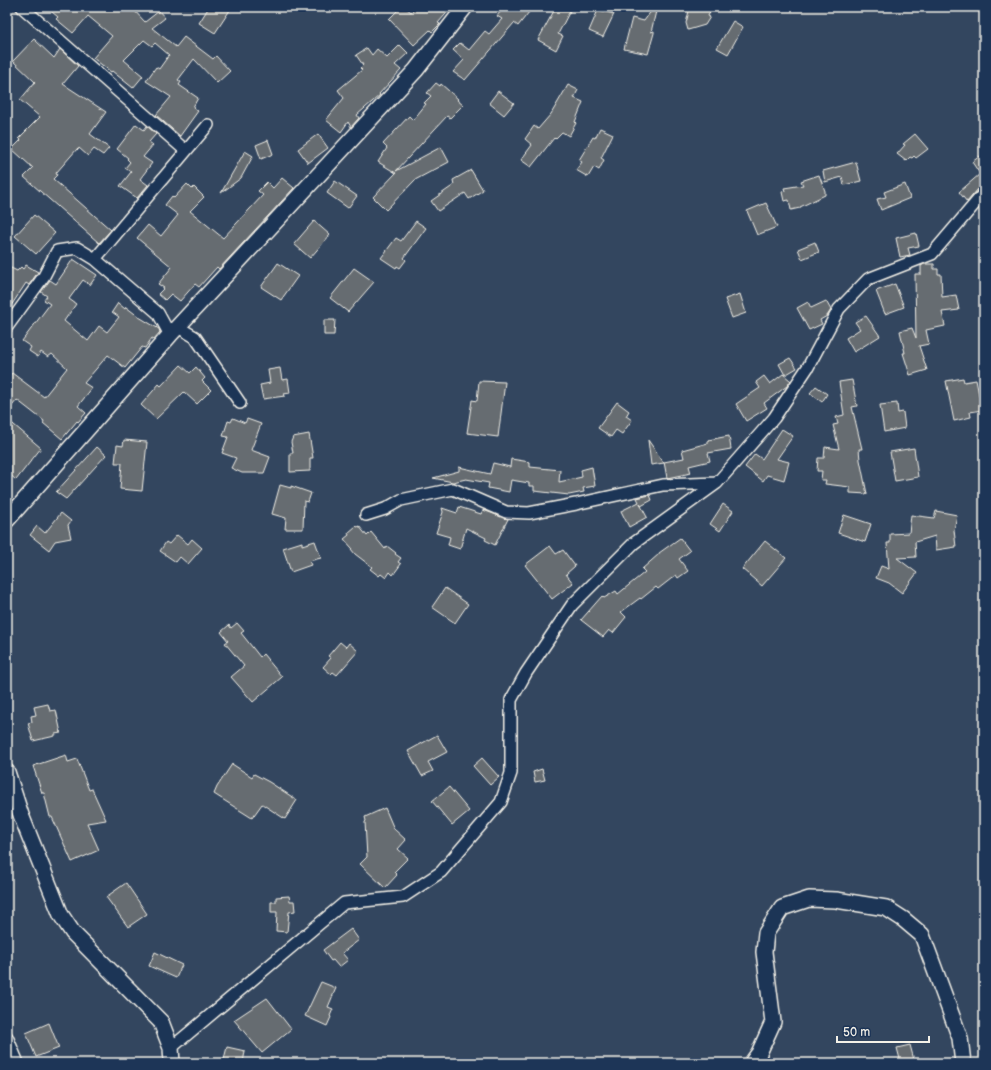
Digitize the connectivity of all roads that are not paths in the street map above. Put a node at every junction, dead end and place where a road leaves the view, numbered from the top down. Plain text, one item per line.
1 (22, 7) edge
2 (465, 7) edge
3 (208, 125) dead end
4 (186, 151) junction
5 (984, 193) edge
6 (95, 259) junction
7 (7, 327) edge
8 (174, 331) junction
9 (240, 403) dead end
10 (717, 483) junction
11 (366, 515) dead end
12 (7, 520) edge
13 (7, 772) edge
14 (7, 1037) edge
15 (171, 1048) junction
16 (18, 1063) edge
17 (172, 1063) edge
18 (752, 1063) edge
19 (963, 1063) edge

1 - 4 street
2 - 8 main road
3 - 4 street
4 - 6 street
5 - 10 street
6 - 7 street
6 - 8 street
8 - 9 street
8 - 12 main road
10 - 11 street
10 - 15 street
13 - 15 main road
14 - 16 street
15 - 17 main road
18 - 19 main road

